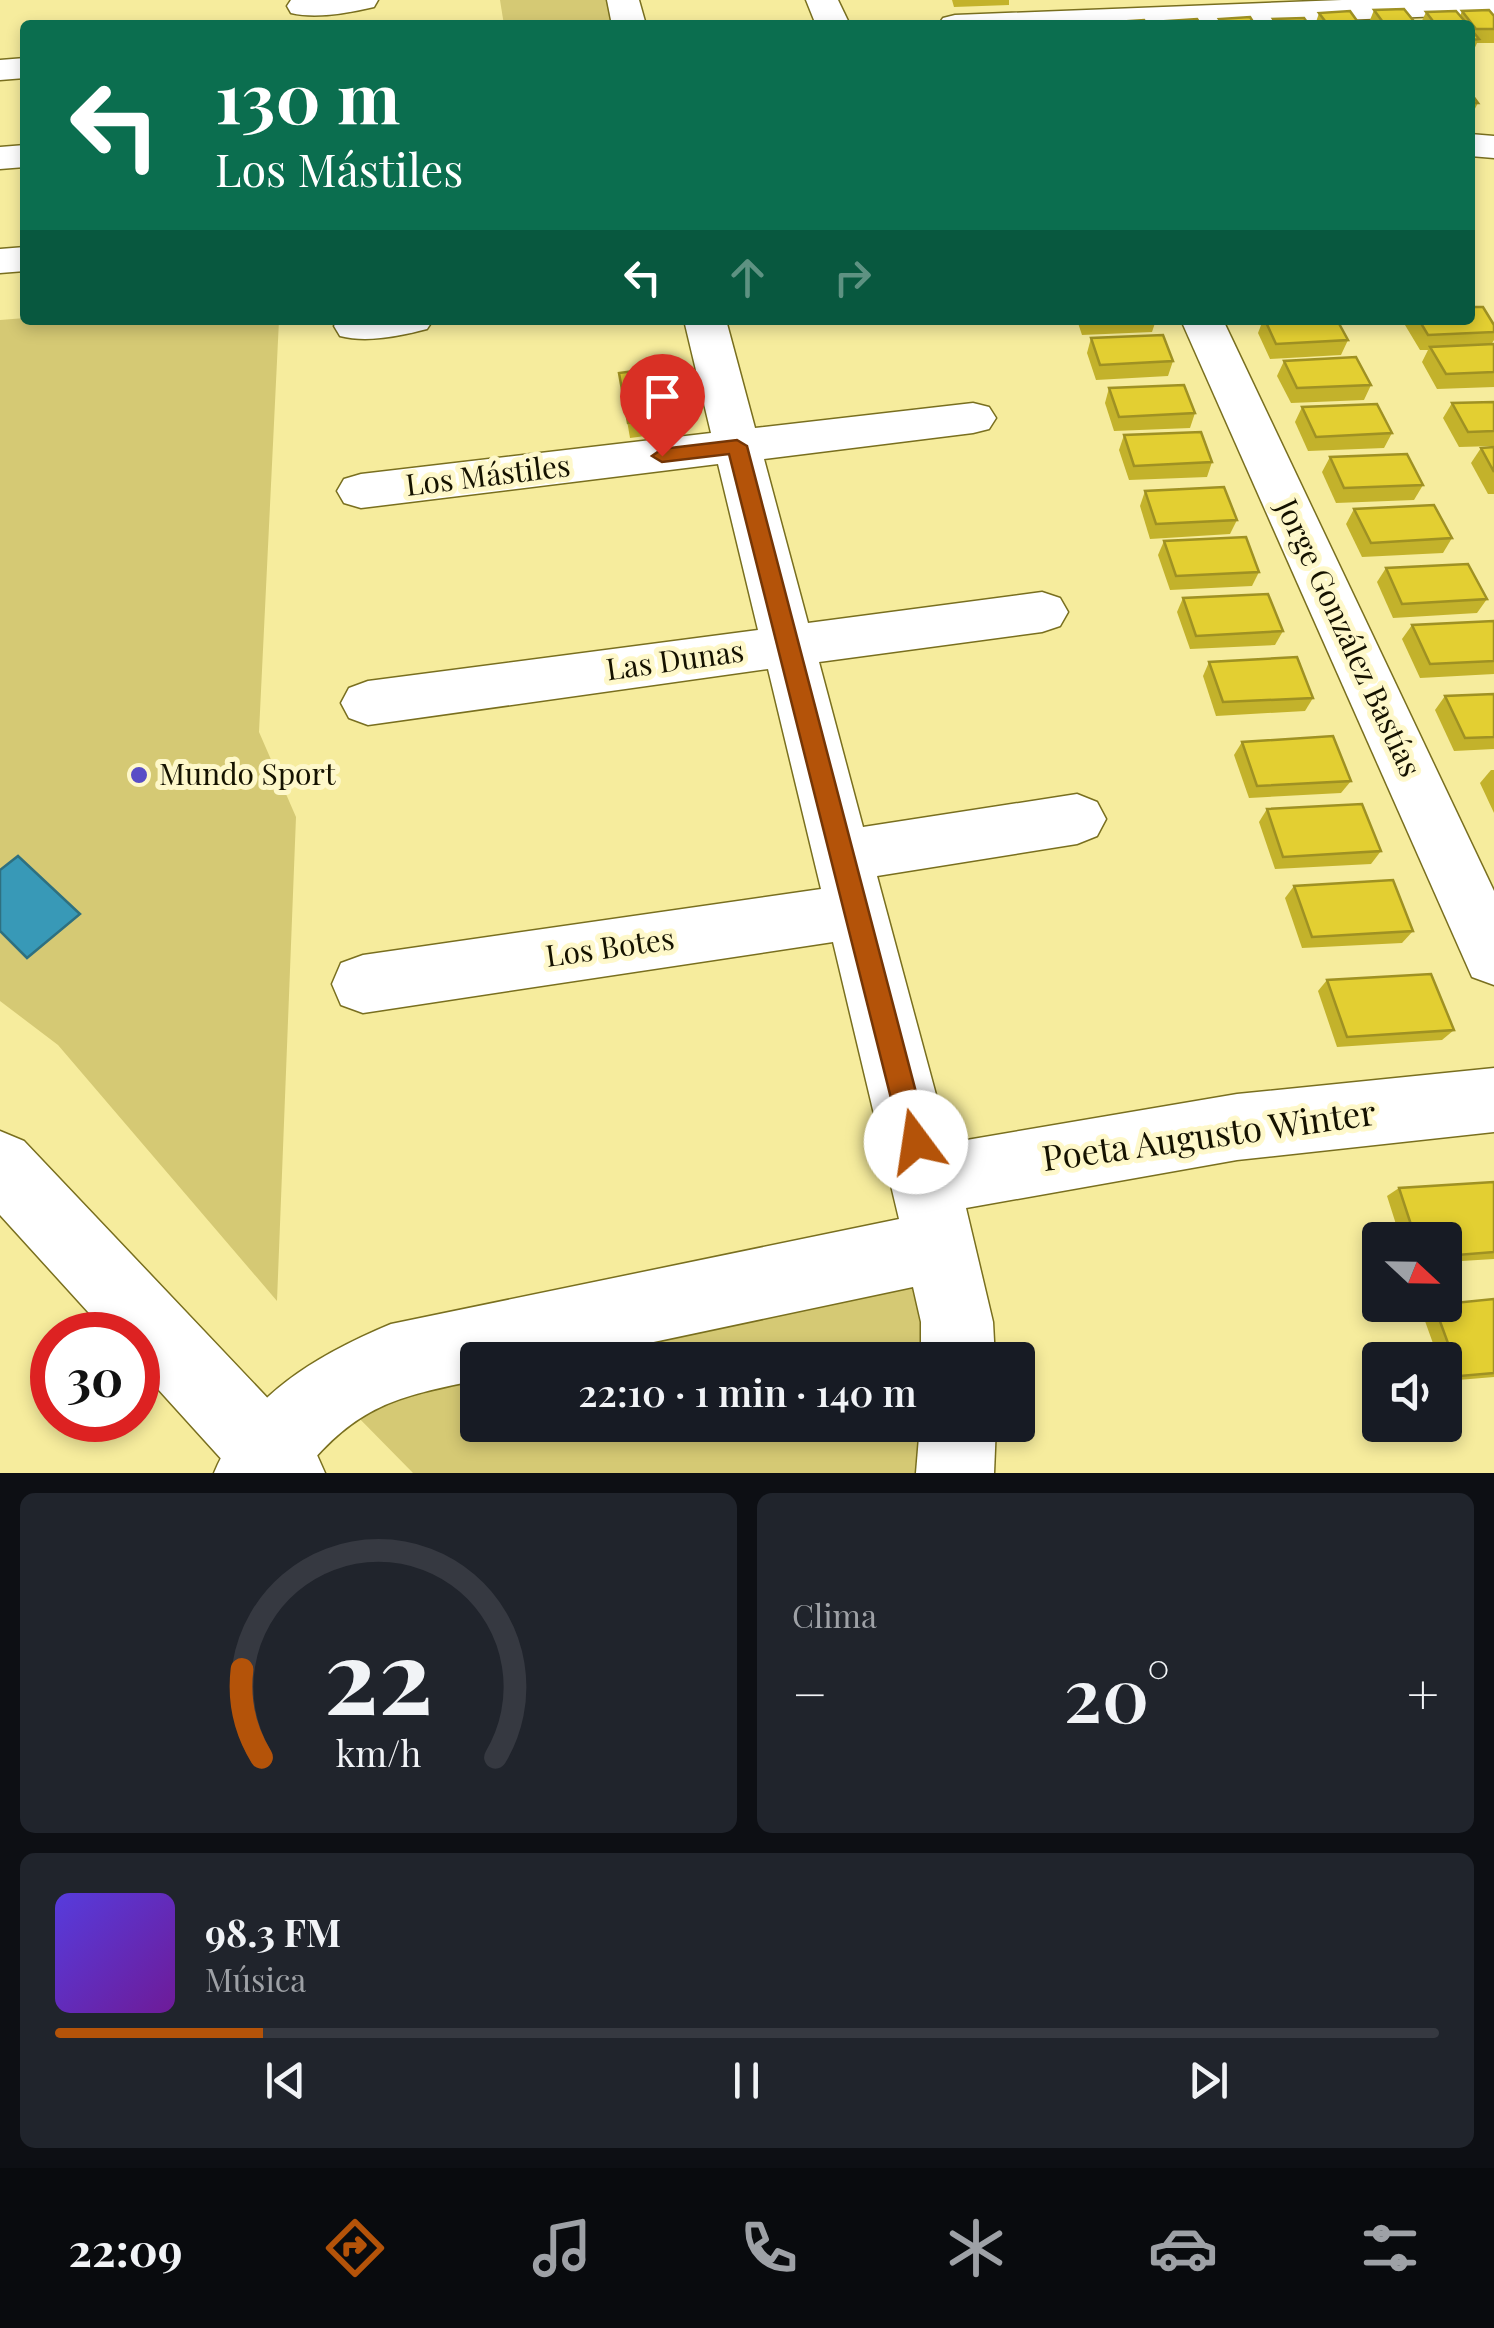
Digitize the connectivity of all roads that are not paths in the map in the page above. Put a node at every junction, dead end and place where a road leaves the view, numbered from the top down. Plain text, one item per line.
1 (362, 0) edge
2 (1494, 4) edge
3 (303, 6) dead end
4 (1061, 15) edge
5 (1008, 20) edge
6 (364, 325) edge
7 (706, 325) edge
8 (1204, 325) edge
9 (355, 326) dead end
10 (973, 418) dead end
11 (737, 446) junction
12 (361, 492) dead end
13 (1042, 612) dead end
14 (788, 646) junction
15 (368, 703) dead end
16 (1077, 820) dead end
17 (849, 884) junction
18 (1494, 957) edge
19 (363, 984) dead end
20 (1494, 1100) edge
21 (0, 1165) edge
22 (933, 1213) junction
23 (958, 1342) edge
24 (957, 1442) edge
25 (269, 1466) edge
26 (954, 1473) edge

1 - 3 street
2 - 4 street
4 - 5 street
6 - 9 street
7 - 11 street
8 - 18 street, Jorge González Bastías
10 - 11 street, Los Mástiles
11 - 12 street, Los Mástiles
11 - 14 street
13 - 14 street, Las Dunas
14 - 15 street, Las Dunas
14 - 17 street
16 - 17 street, Los Botes
17 - 19 street, Los Botes
17 - 22 street
20 - 22 street, Poeta Augusto Winter
21 - 25 street
22 - 23 street
22 - 25 street, Poeta Augusto Winter
24 - 26 street

